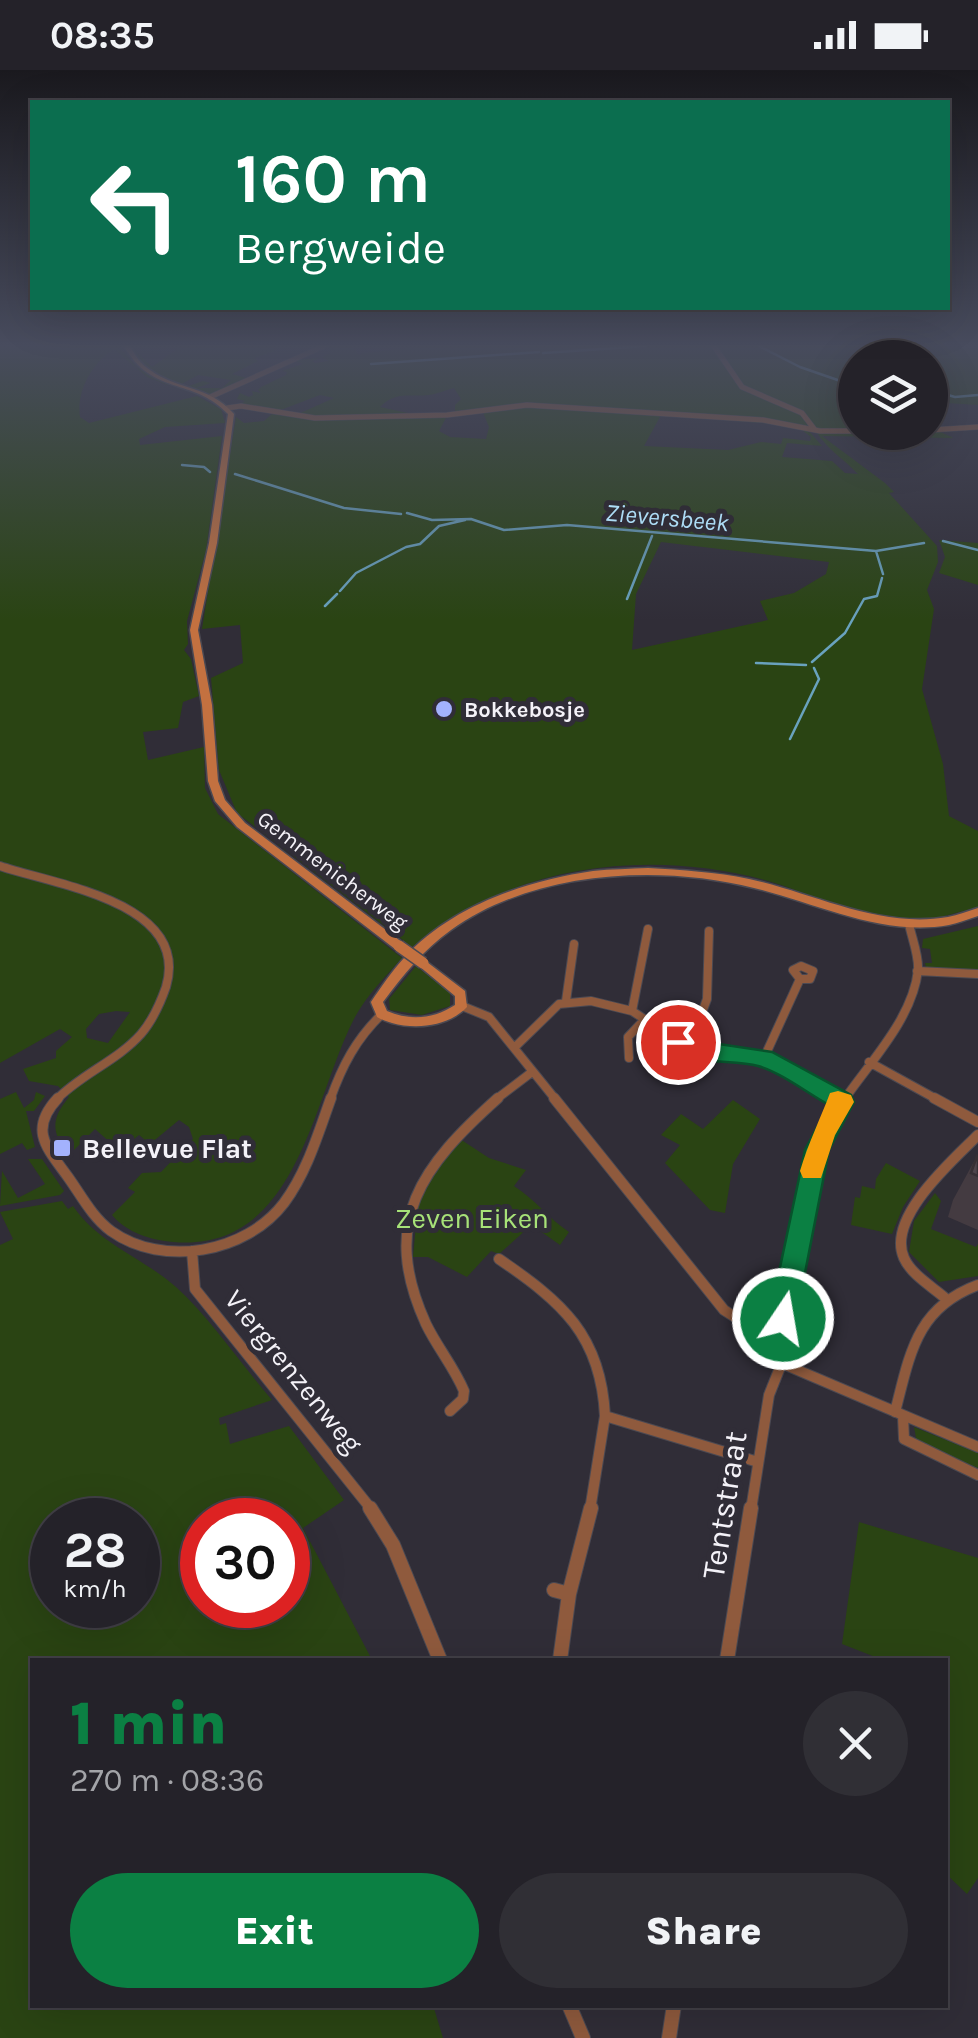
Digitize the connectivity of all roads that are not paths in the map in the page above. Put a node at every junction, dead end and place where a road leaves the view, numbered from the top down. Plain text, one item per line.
1 (229, 438) edge
2 (0, 866) edge
3 (978, 912) edge
4 (978, 921) edge
5 (910, 928) junction
6 (648, 929) dead end
7 (709, 931) dead end
8 (574, 944) dead end
9 (918, 971) junction
10 (978, 974) edge
11 (800, 979) dead end
12 (566, 1001) junction
13 (462, 1006) junction
14 (632, 1010) junction
15 (382, 1014) junction
16 (645, 1019) junction
17 (515, 1047) junction
18 (689, 1048) junction
19 (629, 1058) dead end
20 (764, 1058) junction
21 (869, 1062) junction
22 (532, 1072) junction
23 (842, 1102) junction
24 (978, 1122) edge
25 (978, 1135) edge
26 (192, 1251) junction
27 (498, 1259) dead end
28 (978, 1285) edge
29 (944, 1297) junction
30 (770, 1340) junction
31 (783, 1360) junction
32 (450, 1411) dead end
33 (899, 1414) junction
34 (606, 1416) junction
35 (978, 1447) edge
36 (758, 1462) junction
37 (978, 1475) edge
38 (554, 1590) dead end
39 (569, 1594) junction
40 (439, 1658) edge
41 (561, 1658) edge
42 (727, 1658) edge
43 (571, 2008) edge
44 (674, 2008) edge
45 (584, 2038) edge
46 (669, 2038) edge

1 - 13 main road, Gemmenicherweg, bridge
2 - 26 street
3 - 5 main road
4 - 5 main road
5 - 9 street
5 - 15 main road
6 - 14 street
7 - 18 street
8 - 12 street
9 - 10 street
9 - 21 street
11 - 20 street
12 - 14 street
12 - 17 street
13 - 15 main road
13 - 17 street, Gemmenicherweg
14 - 16 street
15 - 26 street
16 - 18 street
16 - 19 street
17 - 22 street, Gemmenicherweg
18 - 20 street
20 - 23 street
21 - 23 street
21 - 24 street
22 - 30 street, Gemmenicherweg
22 - 32 street
23 - 30 street
25 - 29 street
26 - 40 street, Viergrenzenweg
27 - 34 street
28 - 29 street
29 - 33 street
30 - 31 street
31 - 33 street
31 - 36 street, Tentstraat
33 - 35 street
33 - 37 street
34 - 36 street
34 - 39 street
36 - 42 street, Tentstraat
38 - 39 street
39 - 41 street
43 - 45 street
44 - 46 street

